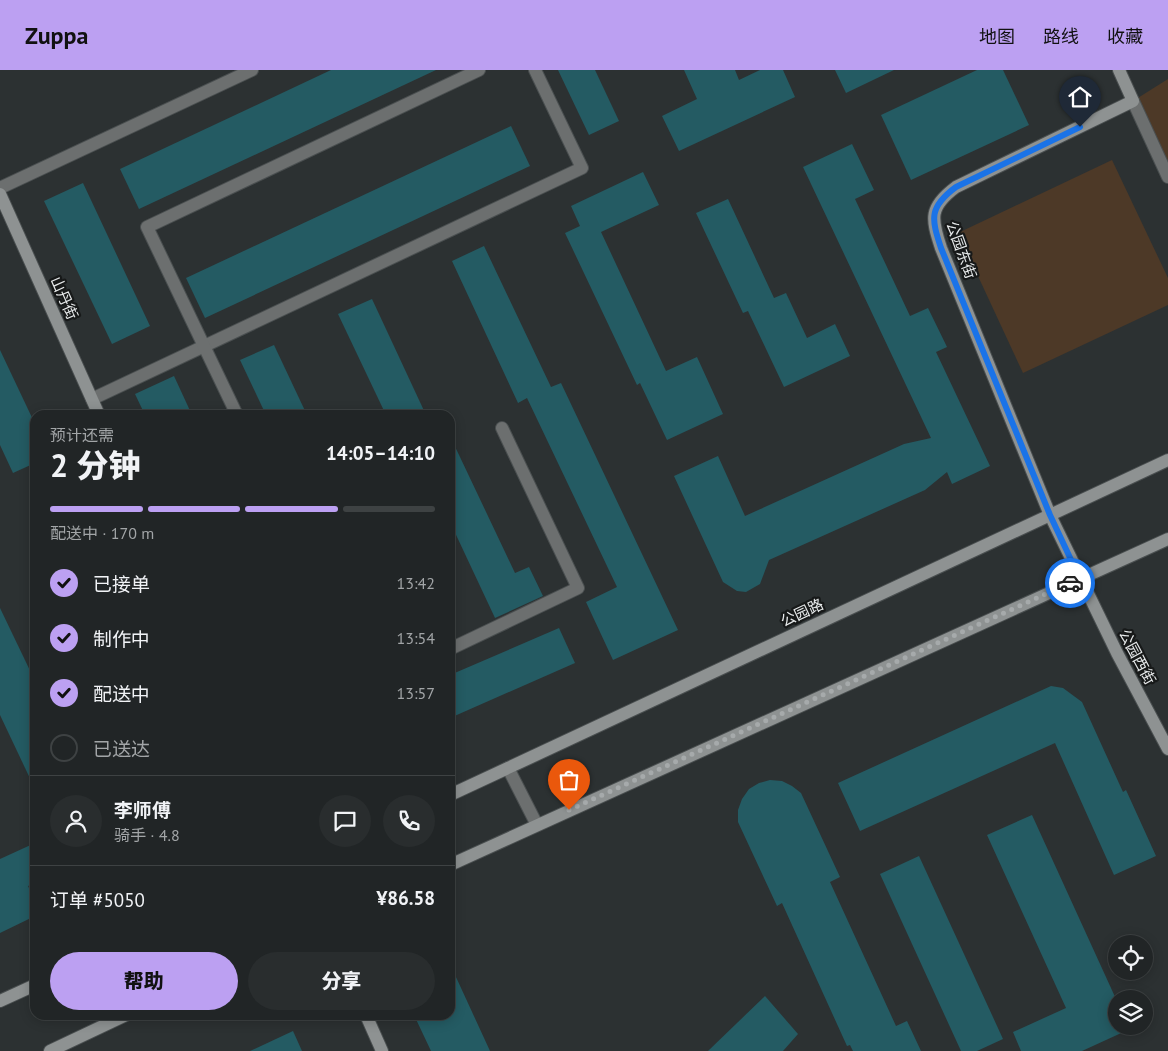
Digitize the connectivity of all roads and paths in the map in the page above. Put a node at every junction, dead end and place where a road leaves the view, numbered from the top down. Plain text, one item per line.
1 (252, 70) edge
2 (479, 70) edge
3 (535, 70) edge
4 (1119, 70) edge
5 (1133, 101) junction
6 (1168, 177) edge
7 (0, 188) edge
8 (0, 194) edge
9 (204, 346) junction
10 (92, 399) junction
11 (97, 410) edge
12 (235, 410) edge
13 (502, 428) dead end
14 (1168, 460) edge
15 (1050, 515) junction
16 (1168, 539) edge
17 (1080, 579) junction
18 (455, 647) edge
19 (1168, 749) edge
20 (508, 768) junction
21 (455, 793) edge
22 (537, 825) junction
23 (455, 862) edge
24 (30, 987) edge
25 (0, 1001) edge
26 (115, 1020) edge
27 (368, 1020) edge
28 (50, 1051) edge
29 (382, 1051) edge

1 - 7 street
2 - 9 street
3 - 9 street
4 - 5 street
5 - 6 street
5 - 15 street, 公园东街
8 - 10 street, 山丹街
9 - 10 street
9 - 12 street
10 - 11 street, 山丹街
13 - 18 street
14 - 15 street, 公园路
15 - 17 street, 公园东街
15 - 20 street, 公园路
16 - 17 street
17 - 19 street, 公园西街
17 - 22 street
20 - 21 street, 公园路
20 - 22 street
22 - 23 street
24 - 25 street
26 - 28 street
27 - 29 street

